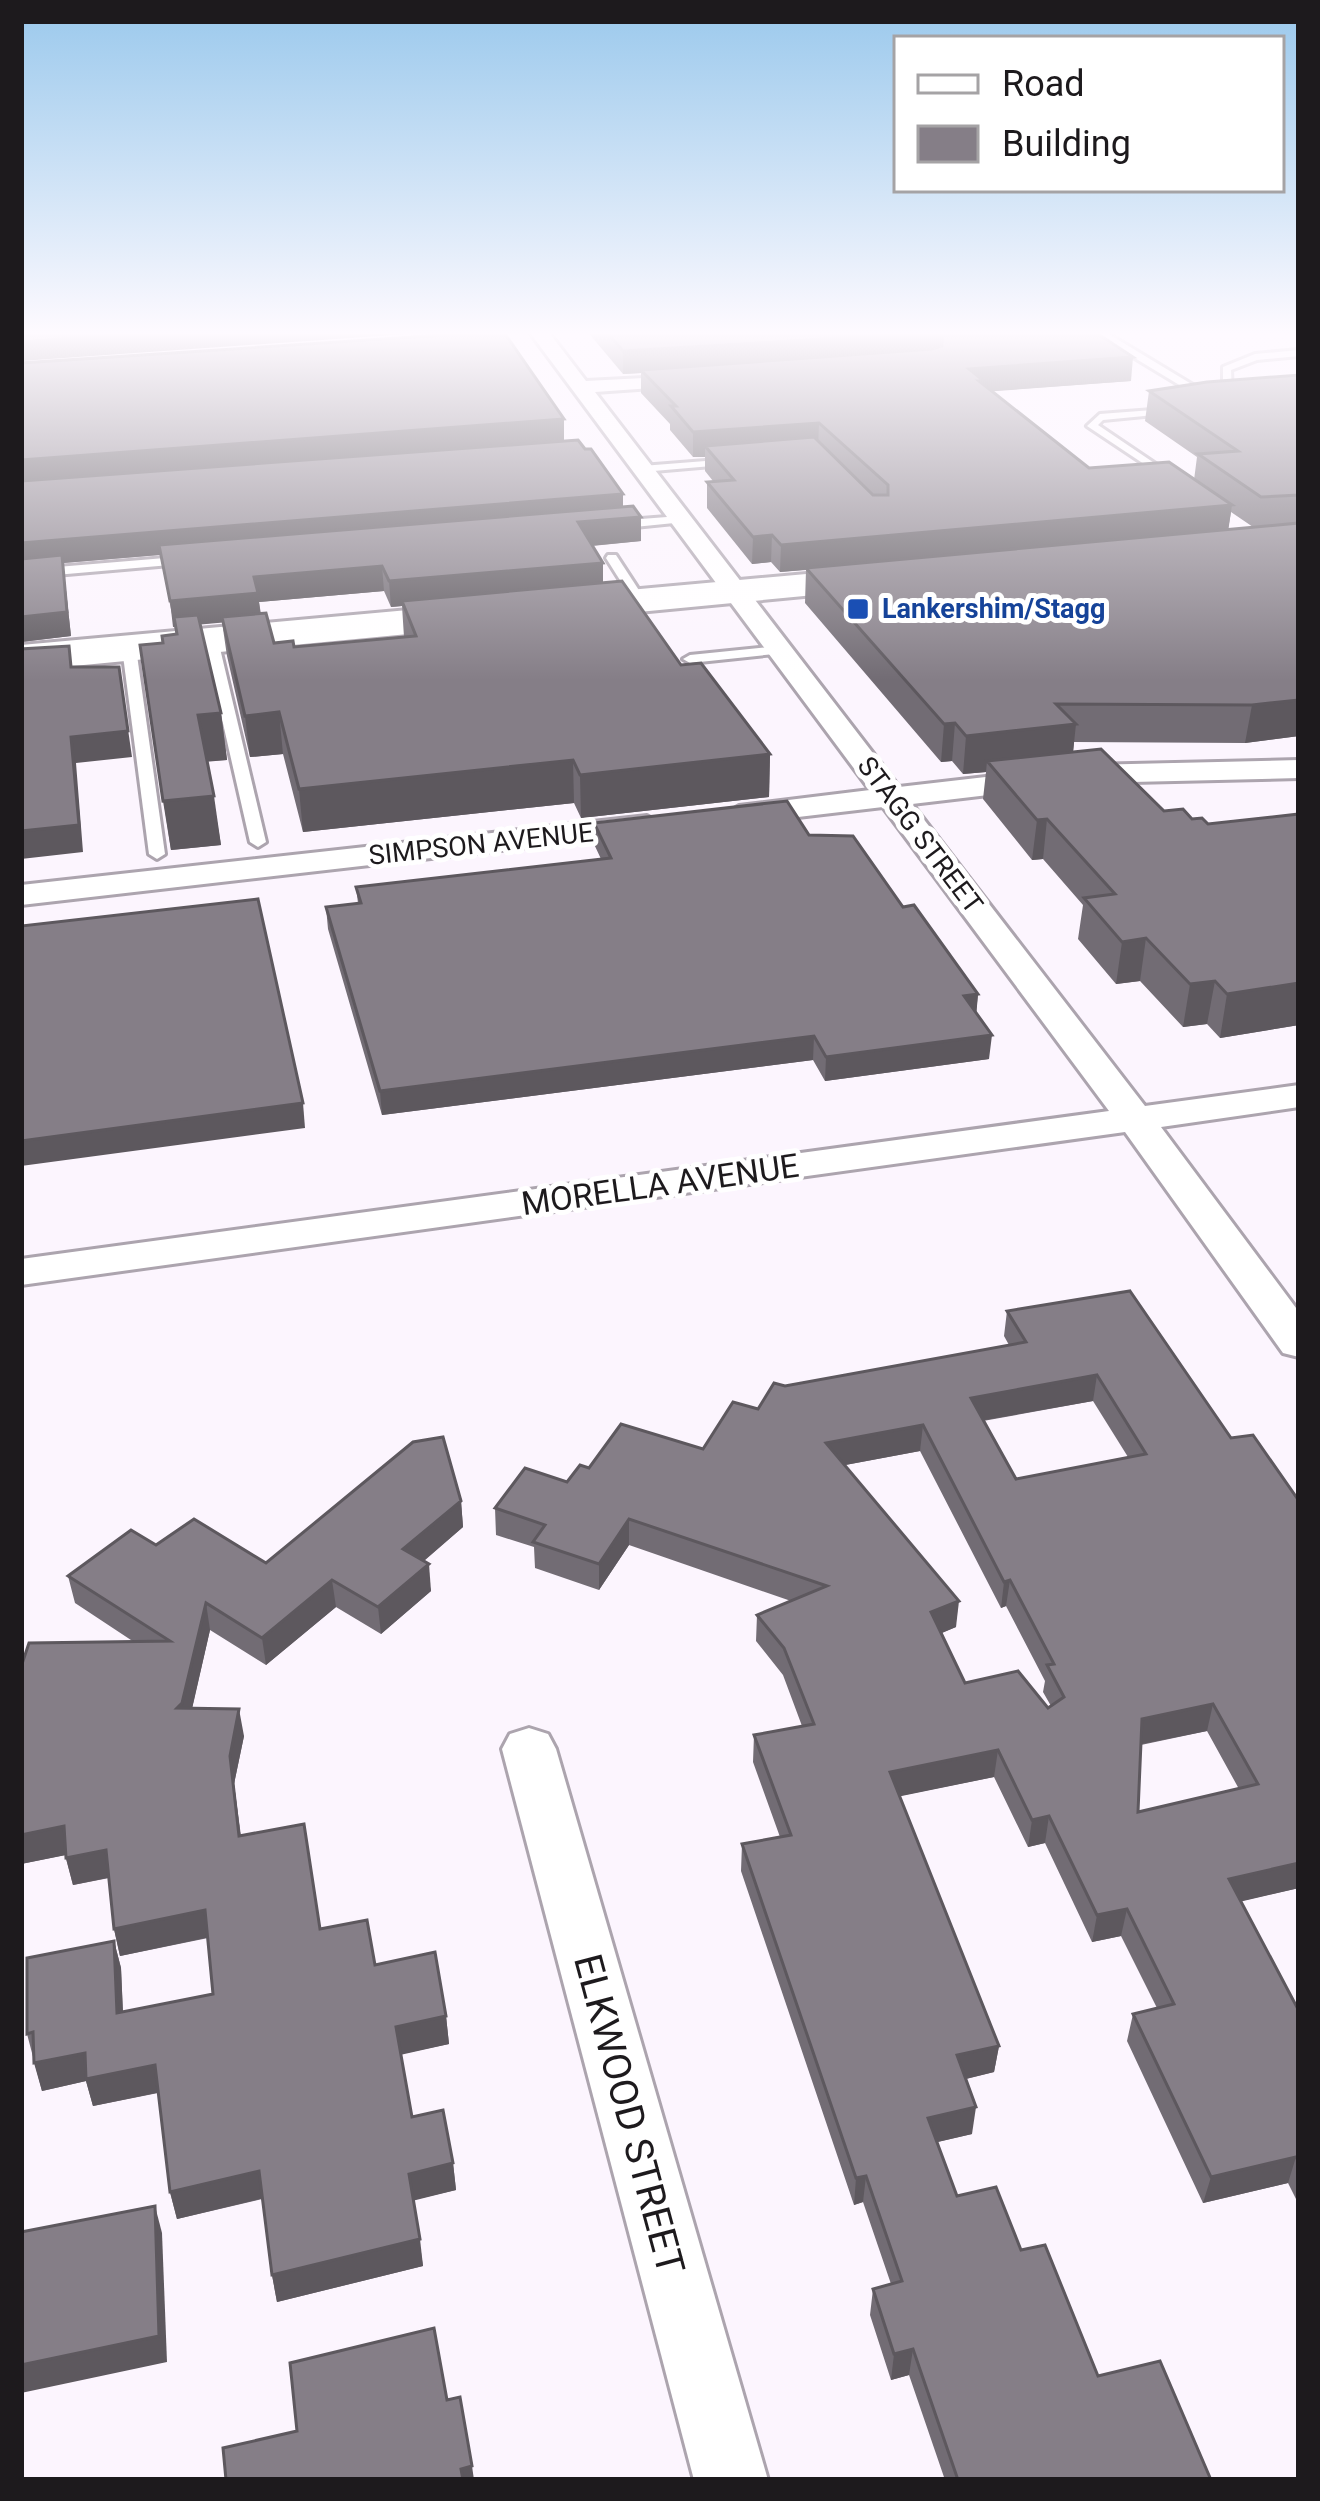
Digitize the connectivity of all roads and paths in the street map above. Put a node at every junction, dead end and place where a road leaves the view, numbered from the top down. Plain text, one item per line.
1 (618, 447) edge
2 (1122, 447) edge
3 (623, 454) junction
4 (738, 461) edge
5 (1187, 491) edge
6 (680, 520) junction
7 (610, 526) edge
8 (612, 558) edge
9 (209, 559) edge
10 (21, 574) edge
11 (938, 574) edge
12 (736, 592) junction
13 (640, 601) junction
14 (211, 640) junction
15 (129, 648) junction
16 (779, 650) junction
17 (21, 658) edge
18 (690, 659) edge
19 (1299, 769) edge
20 (892, 798) junction
21 (258, 842) dead end
22 (157, 854) edge
23 (21, 896) edge
24 (1299, 1096) edge
25 (1135, 1119) junction
26 (21, 1272) edge
27 (1299, 1343) edge
28 (529, 1749) dead end
29 (731, 2480) edge

1 - 3 street, STAGG STREET
2 - 5 lane
3 - 4 lane
3 - 6 street, STAGG STREET
6 - 7 lane
6 - 12 street, STAGG STREET
8 - 13 lane
9 - 10 lane
11 - 12 main road
12 - 13 main road
12 - 16 street, STAGG STREET
13 - 14 main road
14 - 15 main road
14 - 21 lane
15 - 17 main road
15 - 22 lane
16 - 18 lane
16 - 20 street, STAGG STREET
19 - 20 street, SIMPSON AVENUE
20 - 23 street, SIMPSON AVENUE
20 - 25 street, STAGG STREET
24 - 25 street, MORELLA AVENUE
25 - 26 street, MORELLA AVENUE
25 - 27 street, STAGG STREET
28 - 29 street, ELKWOOD STREET

